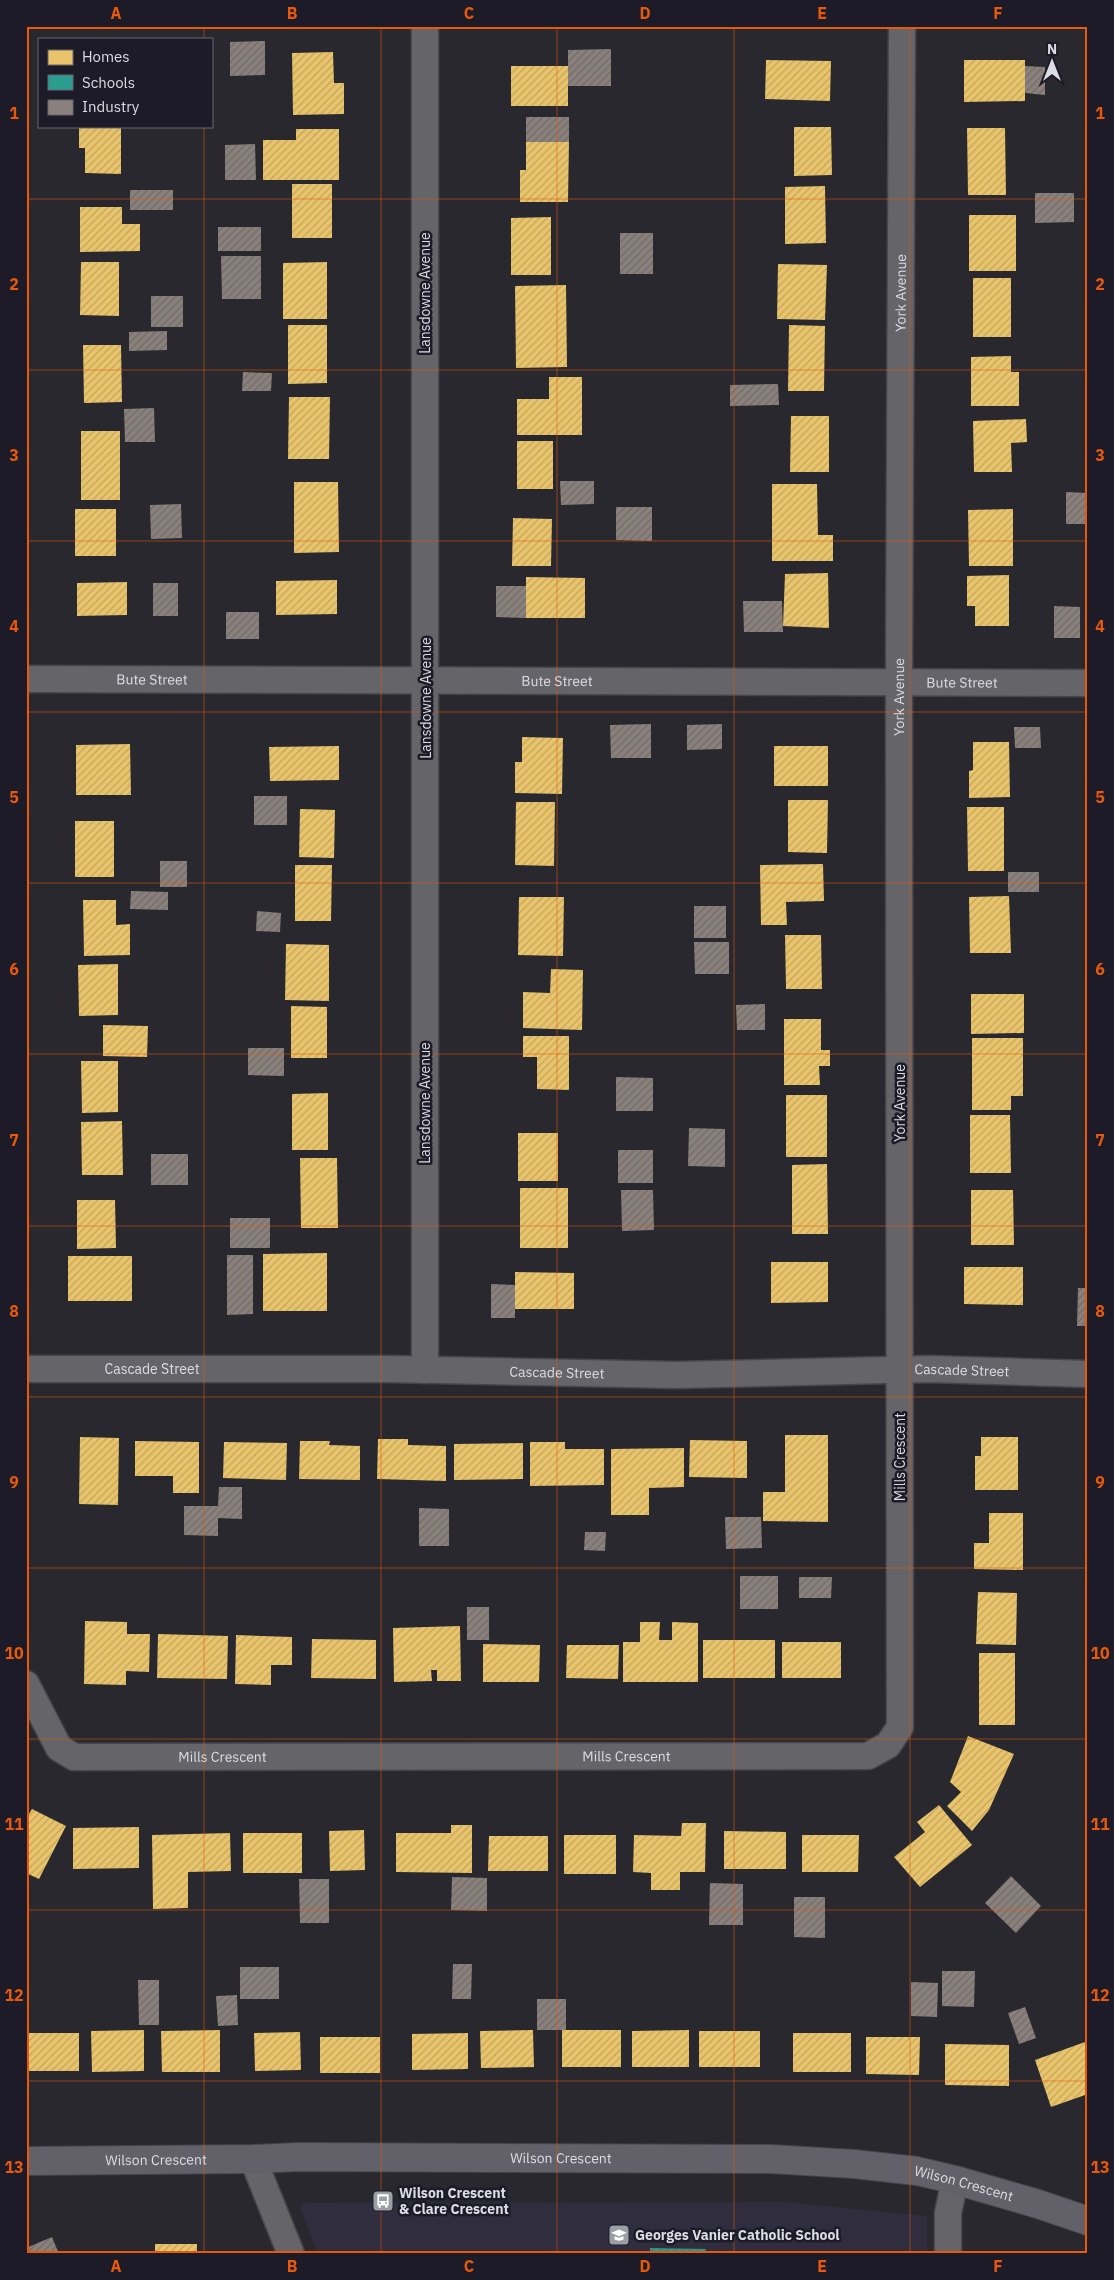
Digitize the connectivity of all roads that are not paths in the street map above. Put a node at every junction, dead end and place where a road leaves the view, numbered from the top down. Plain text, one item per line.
1 (425, 26) edge
2 (902, 26) edge
3 (26, 679) edge
4 (426, 680) junction
5 (899, 682) junction
6 (1088, 683) edge
7 (26, 1369) edge
8 (426, 1370) junction
9 (900, 1370) junction
10 (1088, 1374) edge
11 (26, 1684) edge
12 (254, 2159) junction
13 (26, 2160) edge
14 (955, 2180) junction
15 (1088, 2221) edge
16 (291, 2254) edge
17 (948, 2254) edge

1 - 4 street, Lansdowne Avenue
2 - 5 street, York Avenue
3 - 4 street, Bute Street
4 - 5 street, Bute Street
4 - 8 street, Lansdowne Avenue
5 - 6 street, Bute Street
5 - 9 street, York Avenue
7 - 8 street, Cascade Street
8 - 9 street, Cascade Street
9 - 10 street, Cascade Street
9 - 11 street, Mills Crescent
12 - 13 street, Wilson Crescent
12 - 14 street, Wilson Crescent
12 - 16 street
14 - 15 street, Wilson Crescent
14 - 17 street

